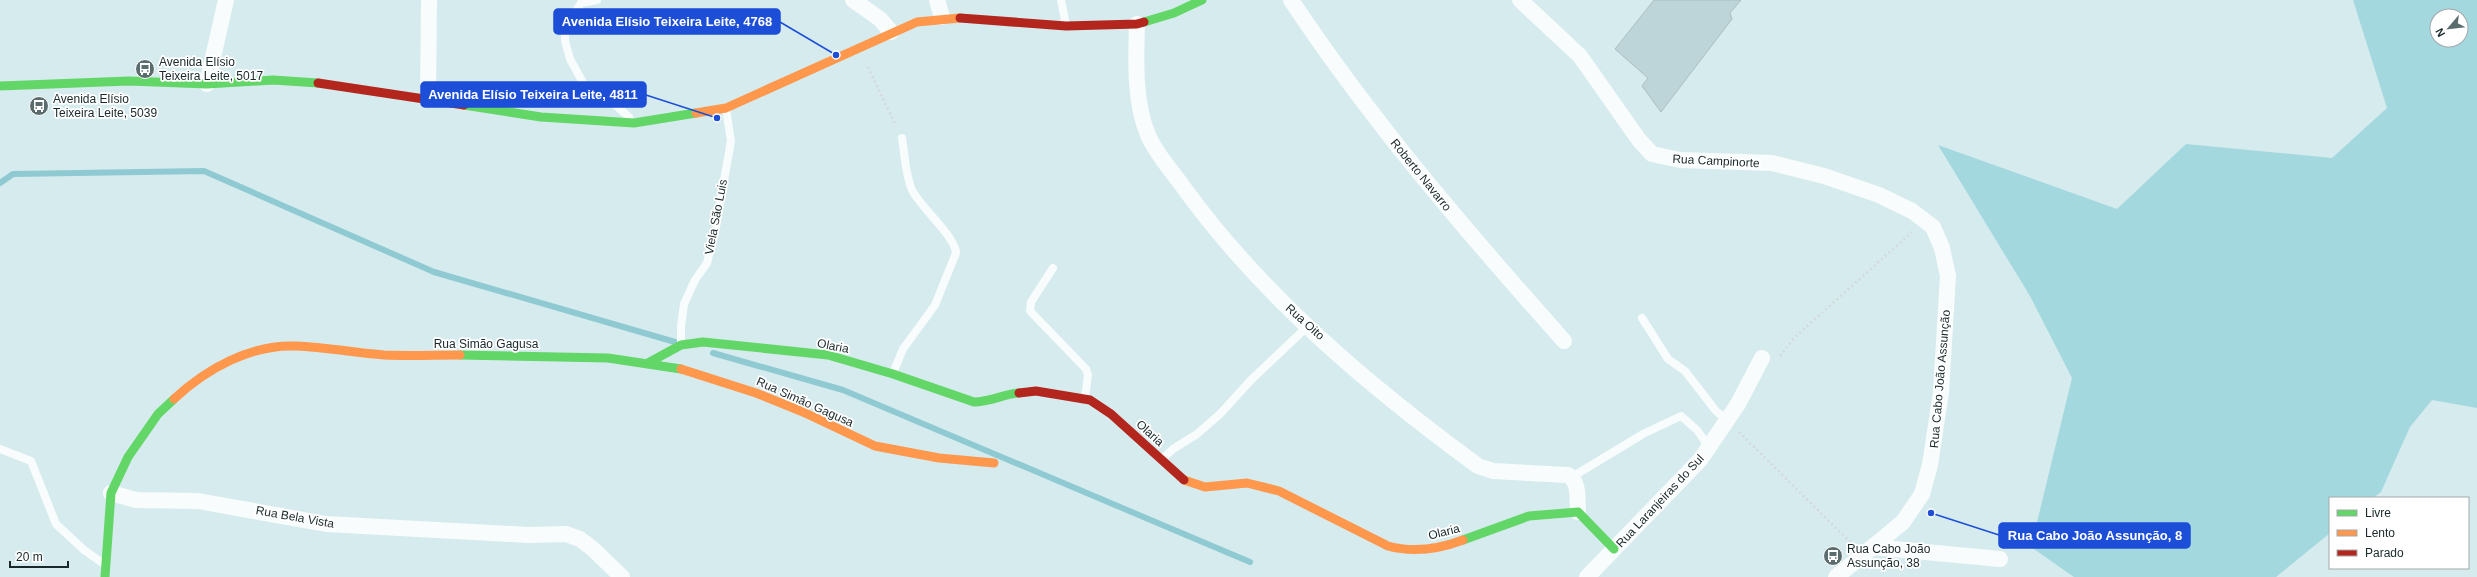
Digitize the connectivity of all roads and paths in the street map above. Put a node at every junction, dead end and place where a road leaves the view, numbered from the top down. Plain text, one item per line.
1 (226, 0) edge
2 (429, 0) edge
3 (597, 0) edge
4 (853, 0) edge
5 (937, 0) edge
6 (1061, 0) edge
7 (1202, 0) edge
8 (1290, 0) edge
9 (1520, 0) edge
10 (582, 2) edge
11 (942, 18) junction
12 (1137, 24) junction
13 (1066, 26) junction
14 (891, 32) junction
15 (860, 48) junction
16 (207, 84) junction
17 (0, 86) edge
18 (428, 98) junction
19 (726, 108) junction
20 (634, 123) junction
21 (902, 138) joint
22 (1925, 220) junction
23 (1053, 268) dead end
24 (1642, 318) dead end
25 (1308, 326) junction
26 (1564, 341) dead end
27 (681, 345) junction
28 (1762, 358) joint
29 (648, 363) junction
30 (893, 374) junction
31 (1085, 399) junction
32 (1727, 420) junction
33 (1709, 447) junction
34 (0, 449) edge
35 (1162, 459) junction
36 (994, 463) dead end
37 (1572, 477) junction
38 (111, 493) junction
39 (1578, 512) junction
40 (1614, 550) junction
41 (1868, 551) junction
42 (2000, 559) dead end
43 (105, 564) junction
44 (105, 577) edge
45 (622, 577) edge
46 (1587, 577) edge
47 (1836, 577) edge

1 - 16 street
2 - 18 street
3 - 10 lane
4 - 14 street
5 - 11 street
6 - 13 lane
7 - 12 street
8 - 26 street, Roberto Navarro
9 - 22 street, Rua Campinorte
10 - 20 lane
11 - 13 street
11 - 14 street
12 - 13 street
12 - 25 street, Rua Oito
14 - 15 street
15 - 19 street
15 - 21 path
16 - 17 street
16 - 18 street
18 - 20 street
19 - 20 street
19 - 27 lane, Viela São Luis
21 - 30 lane
22 - 28 path
22 - 41 street, Rua Cabo João Assunção
23 - 31 lane
24 - 32 lane
25 - 35 lane
25 - 37 street, Rua Oito
27 - 29 street, Olaria
27 - 30 street, Olaria
28 - 32 street, Rua Laranjeiras do Sul
29 - 36 street, Rua Simão Gagusa
29 - 38 street, Rua Simão Gagusa
30 - 31 street, Olaria
31 - 35 street, Olaria
32 - 33 street, Rua Laranjeiras do Sul
32 - 41 path
33 - 37 lane
33 - 40 street, Rua Laranjeiras do Sul
34 - 43 lane
35 - 39 street, Olaria
37 - 39 street
38 - 43 street, Rua Simão Gagusa
38 - 45 street, Rua Bela Vista
39 - 40 street
40 - 46 street, Rua Laranjeiras do Sul
41 - 42 street
41 - 47 street, Rua Cabo João Assunção
43 - 44 street, Rua Simão Gagusa

